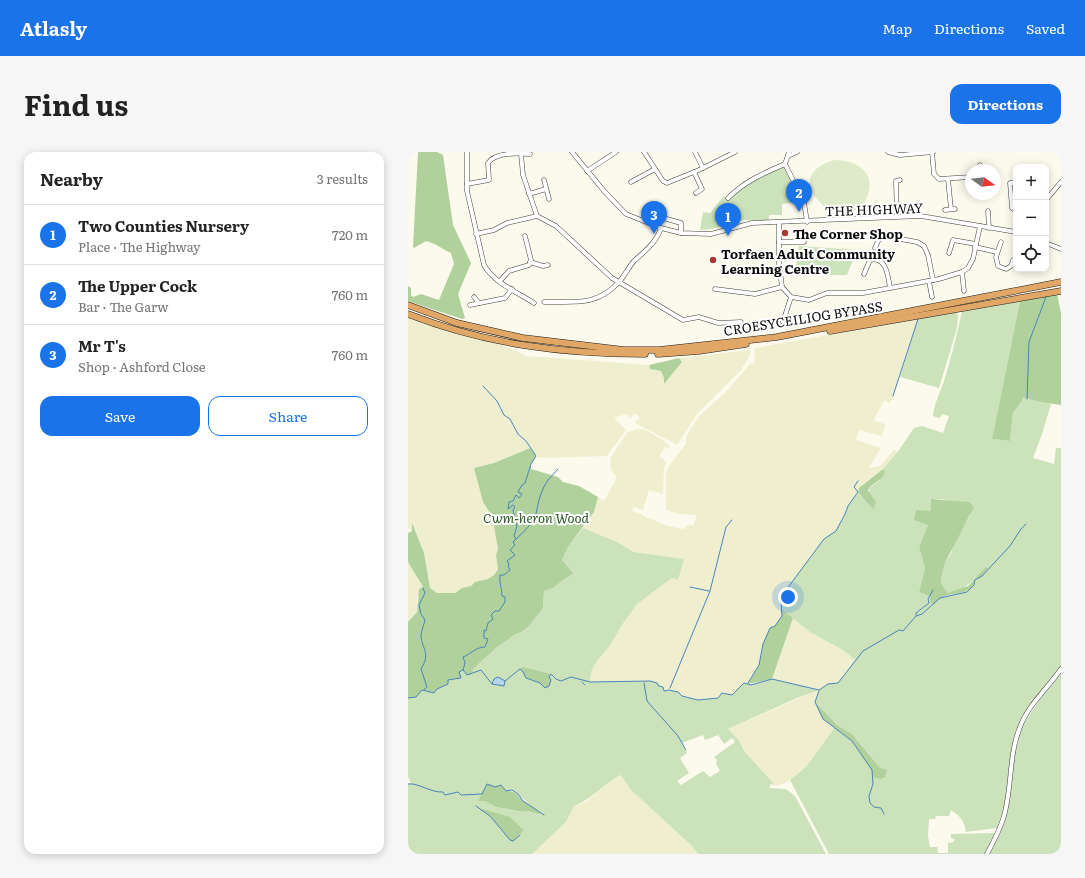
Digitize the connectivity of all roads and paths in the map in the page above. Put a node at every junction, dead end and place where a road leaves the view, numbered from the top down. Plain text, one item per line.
1 (468, 152) edge
2 (572, 152) edge
3 (644, 152) edge
4 (695, 152) edge
5 (735, 152) edge
6 (797, 152) edge
7 (888, 152) edge
8 (933, 152) edge
9 (613, 153) edge
10 (521, 154) junction
11 (530, 154) dead end
12 (788, 154) edge
13 (785, 164) junction
14 (703, 168) junction
15 (655, 169) junction
16 (587, 171) junction
17 (694, 172) junction
18 (965, 178) edge
19 (948, 179) junction
20 (544, 180) dead end
21 (900, 180) dead end
22 (632, 182) dead end
23 (1061, 182) edge
24 (1013, 183) edge
25 (467, 184) junction
26 (546, 189) junction
27 (696, 193) dead end
28 (529, 194) junction
29 (1049, 196) edge
30 (728, 198) dead end
31 (549, 199) dead end
32 (1013, 209) edge
33 (944, 210) dead end
34 (988, 211) dead end
35 (536, 216) junction
36 (897, 216) junction
37 (660, 217) dead end
38 (807, 222) junction
39 (779, 223) junction
40 (980, 226) junction
41 (660, 228) junction
42 (989, 228) junction
43 (1013, 232) edge
44 (476, 234) junction
45 (680, 234) junction
46 (525, 236) dead end
47 (779, 242) junction
48 (804, 242) dead end
49 (1001, 242) dead end
50 (1049, 244) edge
51 (976, 245) junction
52 (877, 248) dead end
53 (1061, 249) edge
54 (997, 252) junction
55 (950, 253) dead end
56 (1013, 260) dead end
57 (530, 262) junction
58 (548, 266) dead end
59 (867, 272) dead end
60 (962, 272) junction
61 (500, 281) junction
62 (931, 281) junction
63 (619, 282) junction
64 (1061, 282) edge
65 (782, 287) junction
66 (890, 288) junction
67 (512, 289) junction
68 (715, 289) dead end
69 (1061, 290) edge
70 (964, 291) dead end
71 (474, 297) dead end
72 (791, 297) junction
73 (932, 298) dead end
74 (544, 302) dead end
75 (479, 303) junction
76 (534, 303) dead end
77 (408, 305) edge
78 (470, 305) dead end
79 (408, 314) edge
80 (741, 322) dead end
81 (783, 322) dead end
82 (1061, 669) edge
83 (987, 854) edge

1 - 25 street
2 - 16 street, THE HIGHWAY
3 - 15 street
4 - 14 street
5 - 14 street
6 - 12 street
7 - 8 street
8 - 19 street
9 - 16 street
10 - 11 street
10 - 25 street
10 - 28 street
12 - 13 street
13 - 30 street
13 - 38 street
14 - 17 street
15 - 17 street
15 - 22 street
16 - 41 street, THE HIGHWAY
17 - 27 street
18 - 19 street
19 - 33 street
20 - 26 street
21 - 36 street
23 - 29 street
24 - 32 street
25 - 44 street
26 - 28 street
26 - 31 street
28 - 35 street
34 - 42 street
35 - 44 street
35 - 63 street
36 - 38 street, THE HIGHWAY
36 - 40 street, THE HIGHWAY
37 - 45 street
38 - 39 street, THE HIGHWAY
39 - 45 street, THE HIGHWAY
39 - 47 street
40 - 42 street, THE HIGHWAY
40 - 51 street
41 - 45 street, THE HIGHWAY
41 - 63 street
42 - 43 street, THE HIGHWAY
44 - 61 street
46 - 57 street
47 - 48 street
47 - 65 street
49 - 54 street
50 - 53 street
51 - 54 street
51 - 55 street
51 - 60 street
52 - 62 street
54 - 56 street
57 - 58 street
57 - 61 street
59 - 66 street
60 - 62 street
60 - 70 street
61 - 67 street
62 - 66 street
62 - 73 street
63 - 74 street
63 - 80 street
64 - 77 highway, CROESYCEILIOG BYPASS
65 - 68 street
65 - 72 street
66 - 72 street
67 - 75 street
67 - 76 street
69 - 79 highway, CROESYCEILIOG BYPASS
71 - 75 street
72 - 81 street
75 - 78 street
82 - 83 street

